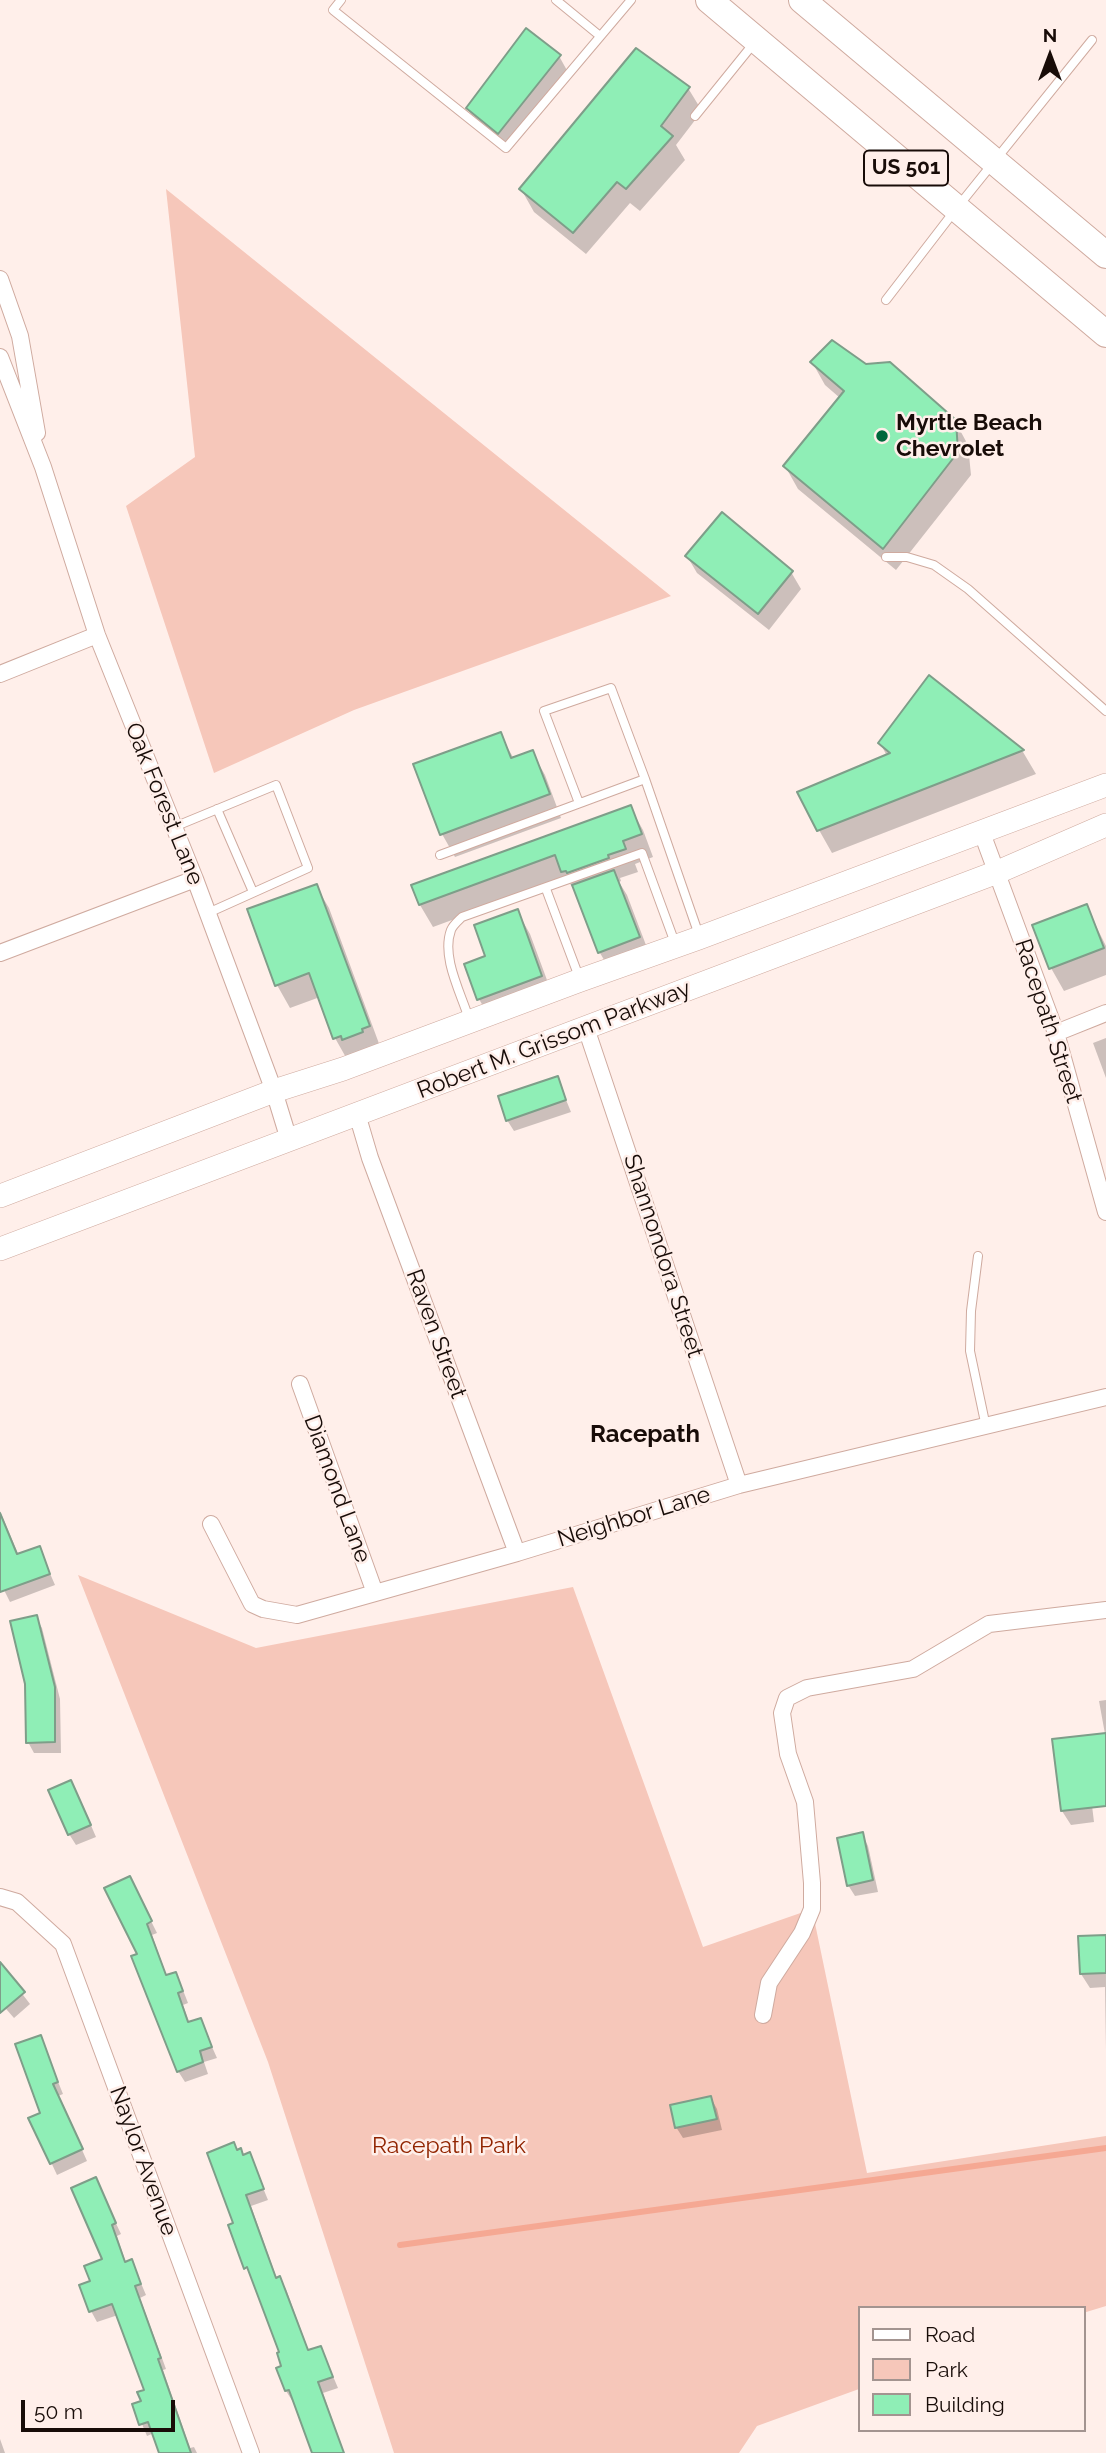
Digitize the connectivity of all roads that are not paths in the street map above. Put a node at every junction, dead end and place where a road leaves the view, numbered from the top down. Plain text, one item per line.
1 (341, 0) edge
2 (556, 0) edge
3 (631, 0) edge
4 (709, 0) edge
5 (802, 0) edge
6 (600, 37) junction
7 (755, 40) junction
8 (1092, 40) dead end
9 (695, 116) dead end
10 (995, 163) junction
11 (956, 209) junction
12 (1106, 255) edge
13 (0, 279) edge
14 (886, 300) dead end
15 (1106, 334) edge
16 (0, 357) edge
17 (43, 467) junction
18 (886, 557) dead end
19 (97, 635) junction
20 (0, 674) edge
21 (1106, 711) edge
22 (645, 779) junction
23 (1106, 785) edge
24 (579, 803) junction
25 (217, 809) junction
26 (1106, 825) edge
27 (174, 827) junction
28 (982, 833) junction
29 (440, 855) dead end
30 (996, 872) junction
31 (195, 880) junction
32 (546, 889) junction
33 (253, 892) junction
34 (207, 913) junction
35 (699, 938) junction
36 (676, 946) junction
37 (0, 953) edge
38 (580, 980) junction
39 (1106, 1013) edge
40 (470, 1021) junction
41 (586, 1028) junction
42 (1056, 1033) junction
43 (274, 1091) junction
44 (357, 1114) junction
45 (289, 1140) junction
46 (0, 1196) edge
47 (1106, 1212) edge
48 (0, 1249) edge
49 (978, 1256) dead end
50 (300, 1384) dead end
51 (1106, 1397) edge
52 (986, 1427) junction
53 (739, 1485) junction
54 (211, 1524) dead end
55 (517, 1553) junction
56 (375, 1593) junction
57 (1106, 1610) edge
58 (0, 1897) edge
59 (763, 2015) dead end
60 (251, 2453) edge

1 - 6 lane
2 - 6 lane
3 - 6 lane
4 - 7 main road, US 501
5 - 10 main road, US 501
7 - 9 lane
7 - 11 main road, US 501
8 - 10 lane
10 - 11 lane
10 - 12 main road, US 501
11 - 14 lane
11 - 15 main road, US 501
13 - 17 street, Oak Forest Lane
16 - 17 street, Oak Forest Lane
17 - 19 street, Oak Forest Lane
18 - 21 lane
19 - 20 street
19 - 27 street, Oak Forest Lane
22 - 24 lane
22 - 24 lane
22 - 35 lane
23 - 28 main road, Robert M. Grissom Parkway
24 - 29 lane
25 - 27 lane
25 - 33 lane
25 - 33 lane
26 - 30 main road, Robert M. Grissom Parkway
27 - 31 street, Oak Forest Lane
28 - 30 street, Racepath Street
28 - 35 main road, Robert M. Grissom Parkway
30 - 41 main road, Robert M. Grissom Parkway
30 - 42 street, Racepath Street
31 - 34 street, Oak Forest Lane
31 - 37 street
32 - 36 lane
32 - 38 lane
32 - 40 lane
33 - 34 lane
34 - 43 street, Oak Forest Lane
35 - 36 main road, Robert M. Grissom Parkway
36 - 38 main road, Robert M. Grissom Parkway
38 - 40 main road, Robert M. Grissom Parkway
39 - 42 street
40 - 43 main road, Robert M. Grissom Parkway
41 - 44 main road, Robert M. Grissom Parkway
41 - 53 street, Shannondora Street
42 - 47 street, Racepath Street
43 - 45 street, Oak Forest Lane
43 - 46 main road, Robert M. Grissom Parkway
44 - 45 main road, Robert M. Grissom Parkway
44 - 55 street, Raven Street
45 - 48 main road, Robert M. Grissom Parkway
49 - 52 lane
50 - 56 street, Diamond Lane
51 - 52 street, Neighbor Lane
52 - 53 street, Neighbor Lane
53 - 55 street, Neighbor Lane
54 - 56 street, Neighbor Lane
55 - 56 street, Neighbor Lane
57 - 59 street
58 - 60 street, Naylor Avenue

